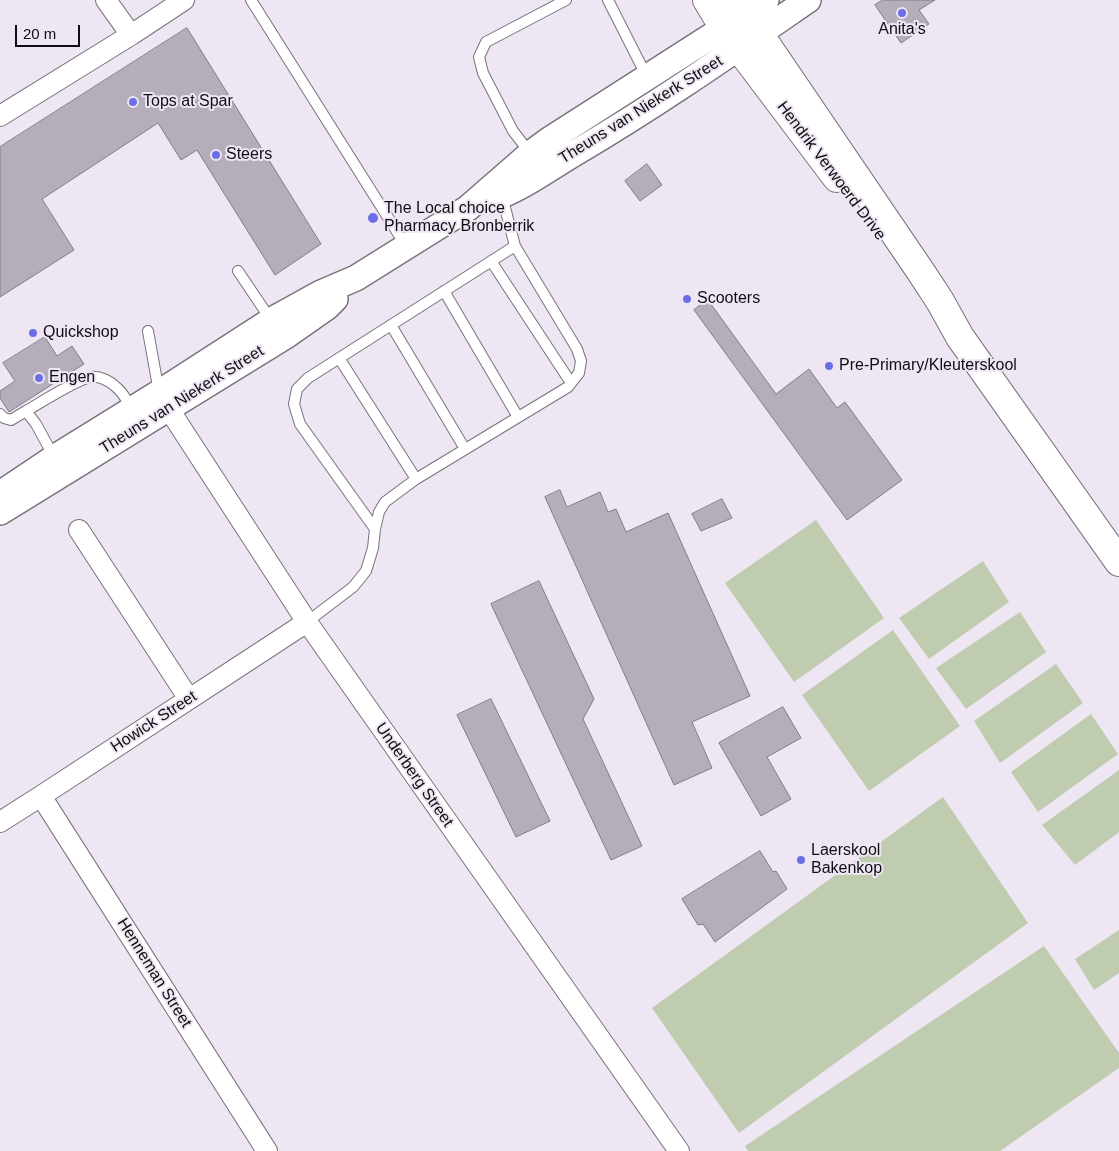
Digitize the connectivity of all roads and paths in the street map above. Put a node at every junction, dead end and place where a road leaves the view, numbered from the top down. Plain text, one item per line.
1 (106, 0) edge
2 (184, 0) edge
3 (251, 0) edge
4 (566, 0) edge
5 (608, 0) edge
6 (706, 0) edge
7 (808, 0) edge
8 (745, 20) edge
9 (131, 35) junction
10 (647, 77) junction
11 (0, 116) edge
12 (530, 154) junction
13 (502, 196) junction
14 (468, 208) junction
15 (406, 246) junction
16 (515, 246) junction
17 (491, 261) junction
18 (238, 271) dead end
19 (356, 278) junction
20 (444, 291) junction
21 (272, 320) junction
22 (391, 325) junction
23 (148, 331) dead end
24 (339, 358) junction
25 (571, 383) junction
26 (164, 400) junction
27 (132, 408) junction
28 (26, 411) junction
29 (0, 414) edge
30 (518, 417) junction
31 (466, 449) junction
32 (54, 458) junction
33 (416, 480) junction
34 (0, 494) edge
35 (0, 512) edge
36 (375, 529) junction
37 (80, 530) dead end
38 (1119, 562) edge
39 (307, 622) junction
40 (190, 699) junction
41 (42, 796) junction
42 (2, 817) edge
43 (267, 1151) edge
44 (679, 1151) edge

1 - 9 street
2 - 9 street
3 - 15 lane
4 - 12 lane
5 - 10 lane
6 - 8 main road, Hendrik Verwoerd Drive
7 - 8 street, Theuns van Niekerk Street
8 - 10 street, Theuns van Niekerk Street
8 - 13 street, Theuns van Niekerk Street
8 - 38 main road, Hendrik Verwoerd Drive
9 - 11 street
10 - 12 street, Theuns van Niekerk Street
12 - 14 street, Theuns van Niekerk Street
13 - 14 street, Theuns van Niekerk Street
13 - 16 lane
14 - 15 street, Theuns van Niekerk Street
15 - 19 street, Theuns van Niekerk Street
16 - 17 lane
16 - 25 lane
17 - 20 lane
17 - 25 lane
18 - 21 lane
19 - 21 street, Theuns van Niekerk Street
19 - 26 street, Theuns van Niekerk Street
20 - 22 lane
20 - 30 lane
21 - 26 street, Theuns van Niekerk Street
22 - 24 lane
22 - 31 lane
23 - 26 lane
24 - 33 lane
24 - 36 lane
25 - 30 lane
26 - 27 street, Theuns van Niekerk Street
26 - 35 street, Theuns van Niekerk Street
26 - 39 street, Underberg Street
27 - 28 lane
27 - 32 street, Theuns van Niekerk Street
28 - 29 lane
28 - 32 lane
30 - 31 lane
31 - 33 lane
32 - 34 street, Theuns van Niekerk Street
33 - 36 lane
36 - 39 lane
37 - 40 street
39 - 40 street, Howick Street
39 - 44 street, Underberg Street
40 - 41 street, Howick Street
41 - 42 street, Howick Street
41 - 43 street, Henneman Street

